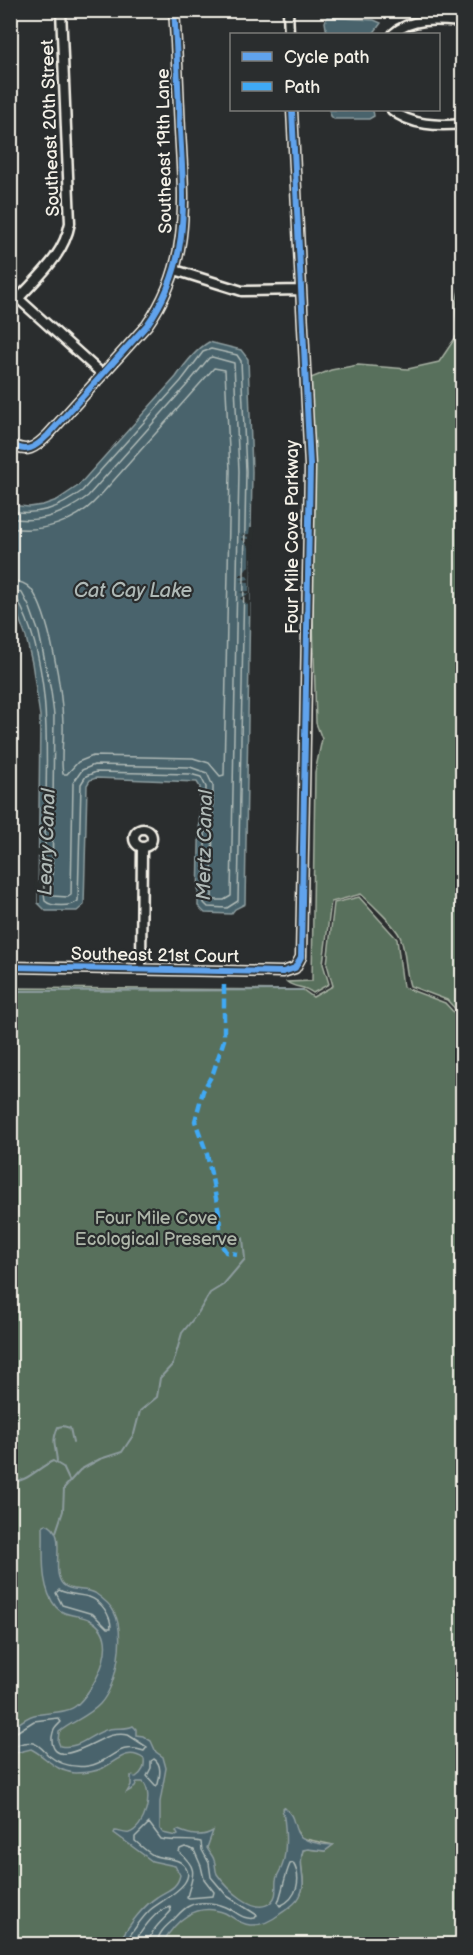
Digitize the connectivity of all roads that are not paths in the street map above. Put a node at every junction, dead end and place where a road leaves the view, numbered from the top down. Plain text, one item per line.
1 (61, 10) edge
2 (174, 10) edge
3 (288, 10) edge
4 (462, 22) edge
5 (289, 33) edge
6 (394, 33) edge
7 (292, 111) edge
8 (393, 111) edge
9 (462, 124) edge
10 (175, 270) junction
11 (301, 290) junction
12 (10, 291) edge
13 (19, 298) junction
14 (102, 374) junction
15 (10, 443) edge
16 (142, 848) dead end
17 (297, 964) joint
18 (10, 967) edge
19 (141, 969) junction

1 - 13 street, Southeast 20th Street
2 - 10 street, Southeast 19th Lane
3 - 5 street
4 - 6 street
7 - 11 street, Four Mile Cove Parkway
8 - 9 street
10 - 11 street
10 - 14 street, Southeast 19th Lane
11 - 17 street, Four Mile Cove Parkway
12 - 13 street
13 - 14 street
14 - 15 street, Southeast 19th Lane
16 - 19 street
17 - 19 street, Southeast 21st Court
18 - 19 street, Southeast 21st Court

